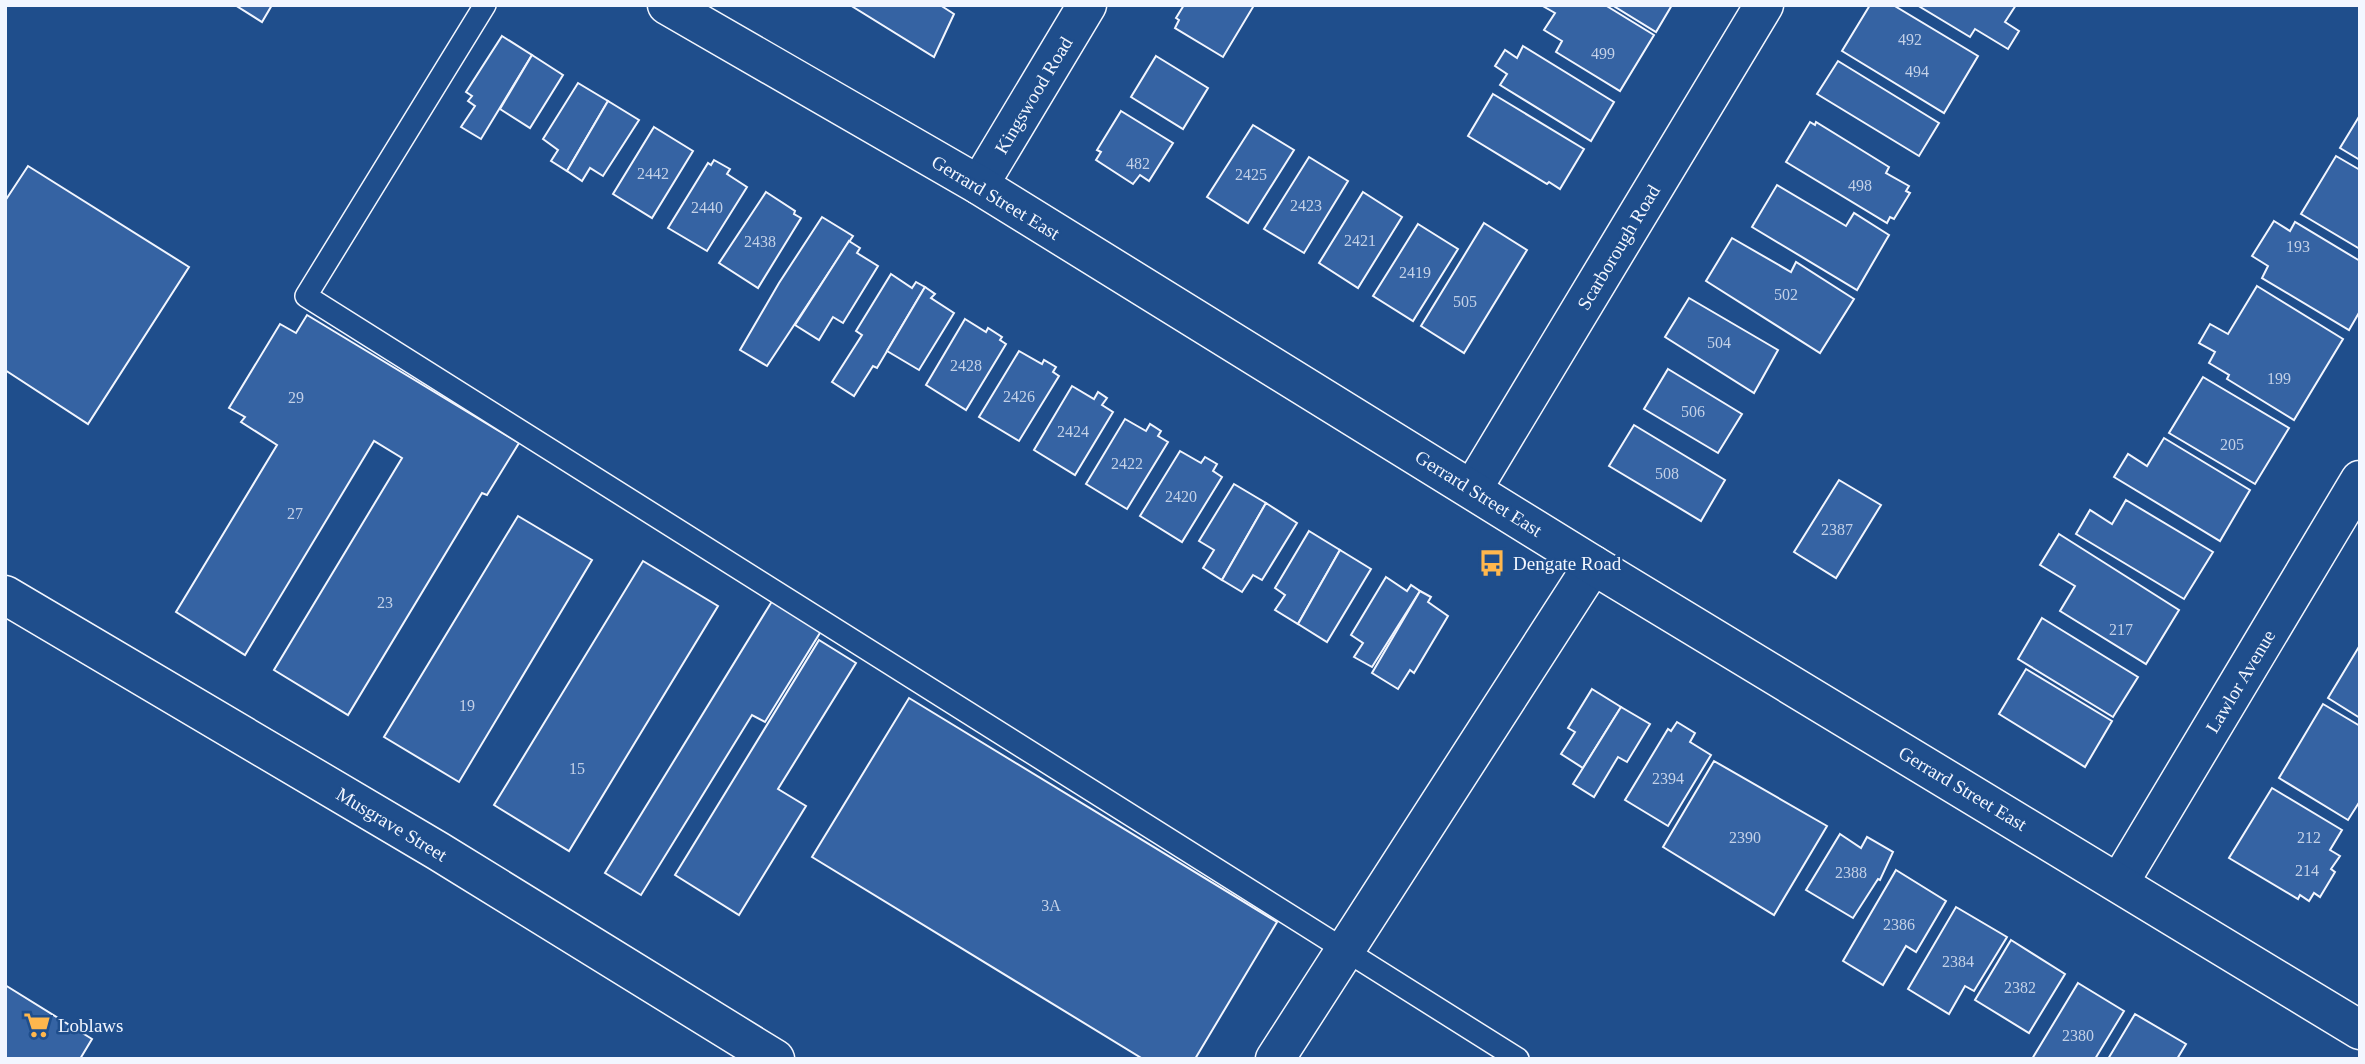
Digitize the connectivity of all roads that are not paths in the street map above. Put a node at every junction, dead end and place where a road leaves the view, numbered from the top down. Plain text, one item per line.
1 (485, 5) edge
2 (667, 5) edge
3 (1087, 5) edge
4 (1764, 5) edge
5 (979, 185) junction
6 (2360, 480) edge
7 (1473, 488) junction
8 (1593, 565) junction
9 (5, 595) edge
10 (2119, 883) junction
11 (1343, 950) junction
12 (2360, 1030) edge
13 (775, 1059) edge
14 (1275, 1059) edge
15 (1518, 1059) edge

1 - 11 lane
2 - 5 street, Gerrard Street East
3 - 5 street, Kingswood Road
4 - 7 street, Scarborough Road
5 - 7 street, Gerrard Street East
6 - 10 street, Lawlor Avenue
7 - 8 street, Gerrard Street East
8 - 10 street, Gerrard Street East
8 - 11 street
9 - 13 street, Musgrave Street
10 - 12 street, Gerrard Street East
11 - 14 street
11 - 15 lane

